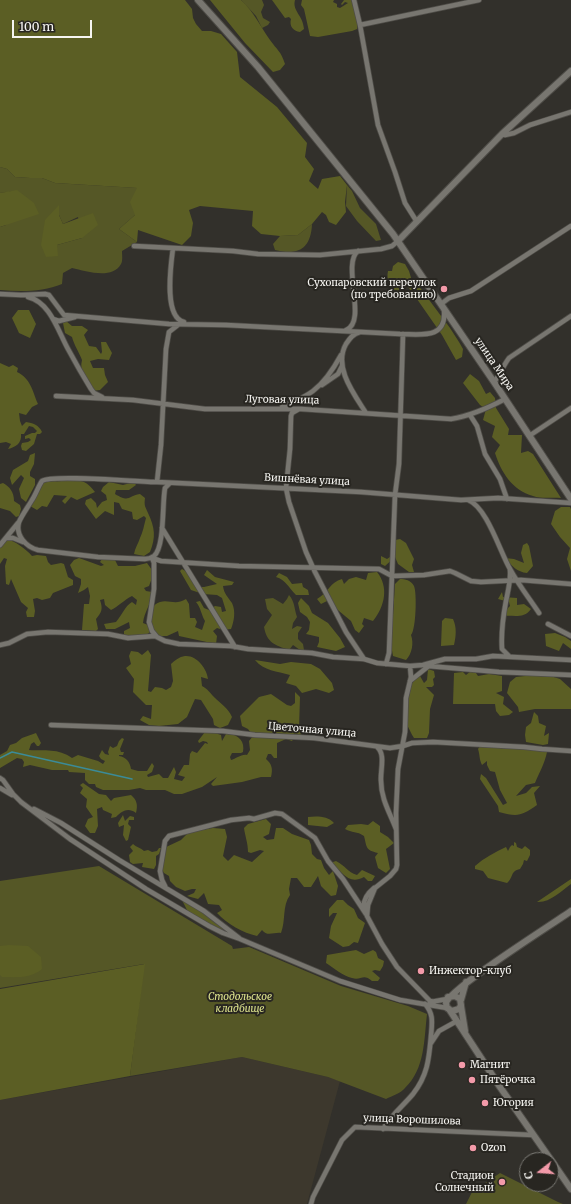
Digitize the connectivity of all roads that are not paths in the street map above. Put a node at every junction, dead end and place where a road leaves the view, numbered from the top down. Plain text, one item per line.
1 (198, 0) edge
2 (354, 0) edge
3 (479, 0) edge
4 (360, 25) junction
5 (571, 71) edge
6 (571, 112) edge
7 (502, 134) junction
8 (417, 222) junction
9 (571, 226) edge
10 (398, 241) junction
11 (134, 246) dead end
12 (173, 248) junction
13 (358, 251) junction
14 (0, 294) edge
15 (21, 296) junction
16 (442, 306) junction
17 (571, 316) edge
18 (76, 317) junction
19 (53, 319) junction
20 (179, 324) junction
21 (189, 324) junction
22 (341, 331) junction
23 (362, 331) junction
24 (403, 334) junction
25 (343, 351) junction
26 (342, 366) junction
27 (494, 382) junction
28 (316, 388) junction
29 (56, 396) dead end
30 (106, 398) junction
31 (505, 399) junction
32 (164, 403) junction
33 (280, 408) junction
34 (571, 408) edge
35 (301, 409) junction
36 (366, 413) junction
37 (470, 414) junction
38 (401, 416) junction
39 (528, 436) junction
40 (157, 482) junction
41 (170, 483) junction
42 (286, 488) junction
43 (395, 494) junction
44 (507, 499) junction
45 (571, 499) edge
46 (461, 500) junction
47 (571, 503) edge
48 (19, 522) junction
49 (162, 528) junction
50 (6, 538) junction
51 (0, 545) edge
52 (27, 545) junction
53 (152, 558) junction
54 (182, 562) junction
55 (313, 568) junction
56 (510, 570) junction
57 (392, 576) junction
58 (517, 580) junction
59 (510, 581) junction
60 (571, 584) edge
61 (539, 613) dead end
62 (548, 624) dead end
63 (155, 636) junction
64 (571, 636) edge
65 (0, 645) edge
66 (235, 647) junction
67 (511, 657) junction
68 (364, 659) junction
69 (571, 660) edge
70 (433, 663) junction
71 (386, 664) junction
72 (410, 666) junction
73 (428, 666) junction
74 (571, 675) edge
75 (410, 681) junction
76 (51, 725) dead end
77 (374, 746) junction
78 (402, 747) junction
79 (571, 751) edge
80 (0, 778) edge
81 (0, 788) edge
82 (16, 798) junction
83 (21, 802) junction
84 (397, 833) junction
85 (166, 886) junction
86 (571, 911) edge
87 (367, 916) junction
88 (240, 939) junction
89 (466, 982) junction
90 (448, 998) junction
91 (434, 1002) junction
92 (461, 1003) junction
93 (426, 1004) junction
94 (448, 1009) junction
95 (457, 1021) junction
96 (466, 1034) junction
97 (430, 1045) junction
98 (383, 1129) junction
99 (533, 1135) junction
100 (545, 1152) edge
101 (559, 1172) edge
102 (571, 1189) edge
103 (311, 1204) edge

1 - 10 main road, улица Мира
2 - 4 street
3 - 4 street
4 - 8 street
5 - 7 main road
6 - 7 street
7 - 8 main road
8 - 10 main road
9 - 16 street
10 - 13 street
10 - 16 main road, улица Мира
11 - 12 street
12 - 13 street
12 - 21 street
13 - 22 street
14 - 15 street
15 - 18 street
15 - 19 street
16 - 24 street
16 - 27 main road, улица Мира
17 - 27 street
18 - 19 street
18 - 20 street
19 - 30 street
20 - 21 street
20 - 32 street
21 - 22 street
22 - 23 street
23 - 24 street
23 - 25 street
24 - 38 street
25 - 26 street
25 - 28 street
26 - 28 street
26 - 36 street
27 - 31 main road, улица Мира
28 - 33 street
29 - 30 street, Луговая улица
30 - 32 street, Луговая улица
31 - 37 street, Луговая улица
31 - 39 main road, улица Мира
32 - 33 street, Луговая улица
32 - 40 street
33 - 35 street, Луговая улица
34 - 39 street
35 - 36 street, Луговая улица
35 - 42 street
36 - 38 street, Луговая улица
37 - 38 street, Луговая улица
37 - 44 street
38 - 43 street
39 - 45 main road, улица Мира
40 - 41 street, Вишнёвая улица
40 - 48 street, Вишнёвая улица
41 - 42 street, Вишнёвая улица
41 - 49 street
42 - 43 street, Вишнёвая улица
42 - 55 street
43 - 46 street, Вишнёвая улица
43 - 57 street
44 - 46 street, Вишнёвая улица
44 - 47 street, Вишнёвая улица
46 - 56 street
48 - 50 street
48 - 52 street
49 - 53 street
49 - 54 street
50 - 51 street
50 - 52 street
52 - 53 street
53 - 54 street
53 - 63 street
54 - 55 street
54 - 66 street
55 - 57 street
55 - 68 street
56 - 58 street
56 - 59 street
57 - 59 street
57 - 71 street
58 - 59 street
58 - 60 street
58 - 61 street
59 - 67 street
62 - 64 street
63 - 65 street
63 - 66 street
66 - 68 street
67 - 69 street
67 - 70 street
68 - 71 street
70 - 72 street
70 - 73 street
71 - 72 street
72 - 75 street
73 - 74 street
73 - 75 street
75 - 78 street
76 - 77 street, Цветочная улица
77 - 78 street, Цветочная улица
77 - 84 street
78 - 79 street, Цветочная улица
78 - 84 street
80 - 82 street
81 - 82 street
82 - 83 street
83 - 85 street
83 - 88 street
84 - 87 street
85 - 87 street
85 - 88 street
86 - 89 main road
87 - 91 street
88 - 93 street
89 - 90 main road
89 - 92 main road
90 - 91 street
90 - 92 main road
90 - 94 main road
91 - 93 street
92 - 94 main road
92 - 96 main road
93 - 94 street
93 - 97 street
94 - 95 main road
95 - 96 main road
95 - 97 street
96 - 99 main road
97 - 98 street
98 - 99 street, улица Ворошилова
98 - 103 street, улица Ворошилова
99 - 100 main road
101 - 102 main road

